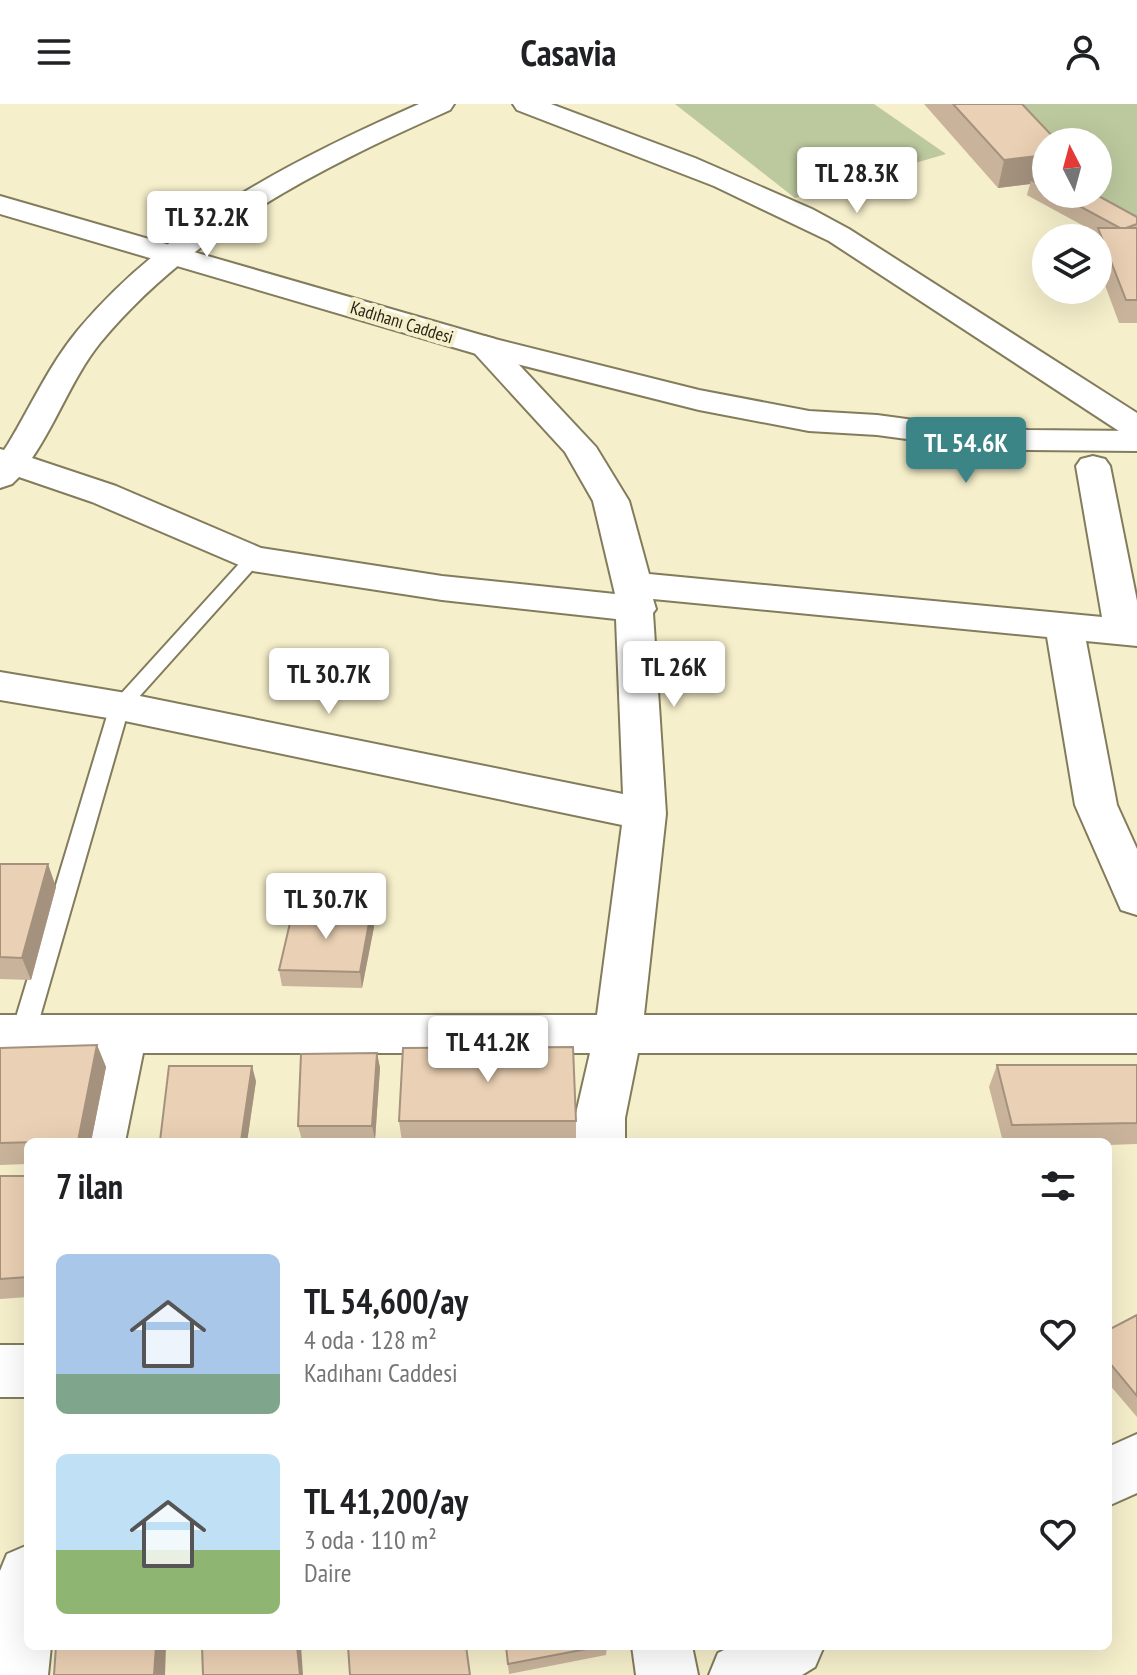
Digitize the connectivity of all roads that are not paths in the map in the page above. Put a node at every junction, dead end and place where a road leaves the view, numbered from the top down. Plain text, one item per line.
1 (441, 104) edge
2 (526, 104) edge
3 (0, 205) edge
4 (171, 252) junction
5 (484, 346) junction
6 (809, 421) junction
7 (1137, 428) edge
8 (1137, 441) edge
9 (1093, 466) junction
10 (4, 467) edge
11 (1137, 468) edge
12 (253, 559) junction
13 (635, 597) junction
14 (1064, 627) junction
15 (1131, 633) edge
16 (0, 686) edge
17 (120, 706) junction
18 (645, 814) junction
19 (1137, 898) edge
20 (12, 1034) edge
21 (123, 1034) junction
22 (618, 1034) junction
23 (1137, 1034) edge
24 (101, 1138) edge
25 (600, 1138) edge
26 (0, 1371) edge
27 (24, 1371) edge
28 (1137, 1462) edge
29 (1112, 1476) edge
30 (24, 1611) edge
31 (663, 1650) edge
32 (787, 1650) edge
33 (17, 1675) edge
34 (667, 1675) edge
35 (740, 1675) edge

1 - 4 street
2 - 7 street
3 - 4 street, Kadıhanı Caddesi
4 - 5 street, Kadıhanı Caddesi
4 - 10 street
5 - 6 street, Kadıhanı Caddesi
5 - 13 street
6 - 8 street
6 - 9 street
9 - 11 street
9 - 15 street
10 - 12 street
12 - 13 street
12 - 17 lane
13 - 14 street
13 - 18 street
14 - 15 street
14 - 19 street
16 - 17 street
17 - 18 street
17 - 20 lane
18 - 22 street
20 - 21 street
21 - 22 street
21 - 24 street
22 - 23 street
22 - 25 street
26 - 27 street
28 - 29 street
30 - 33 street
31 - 34 street
32 - 35 street

